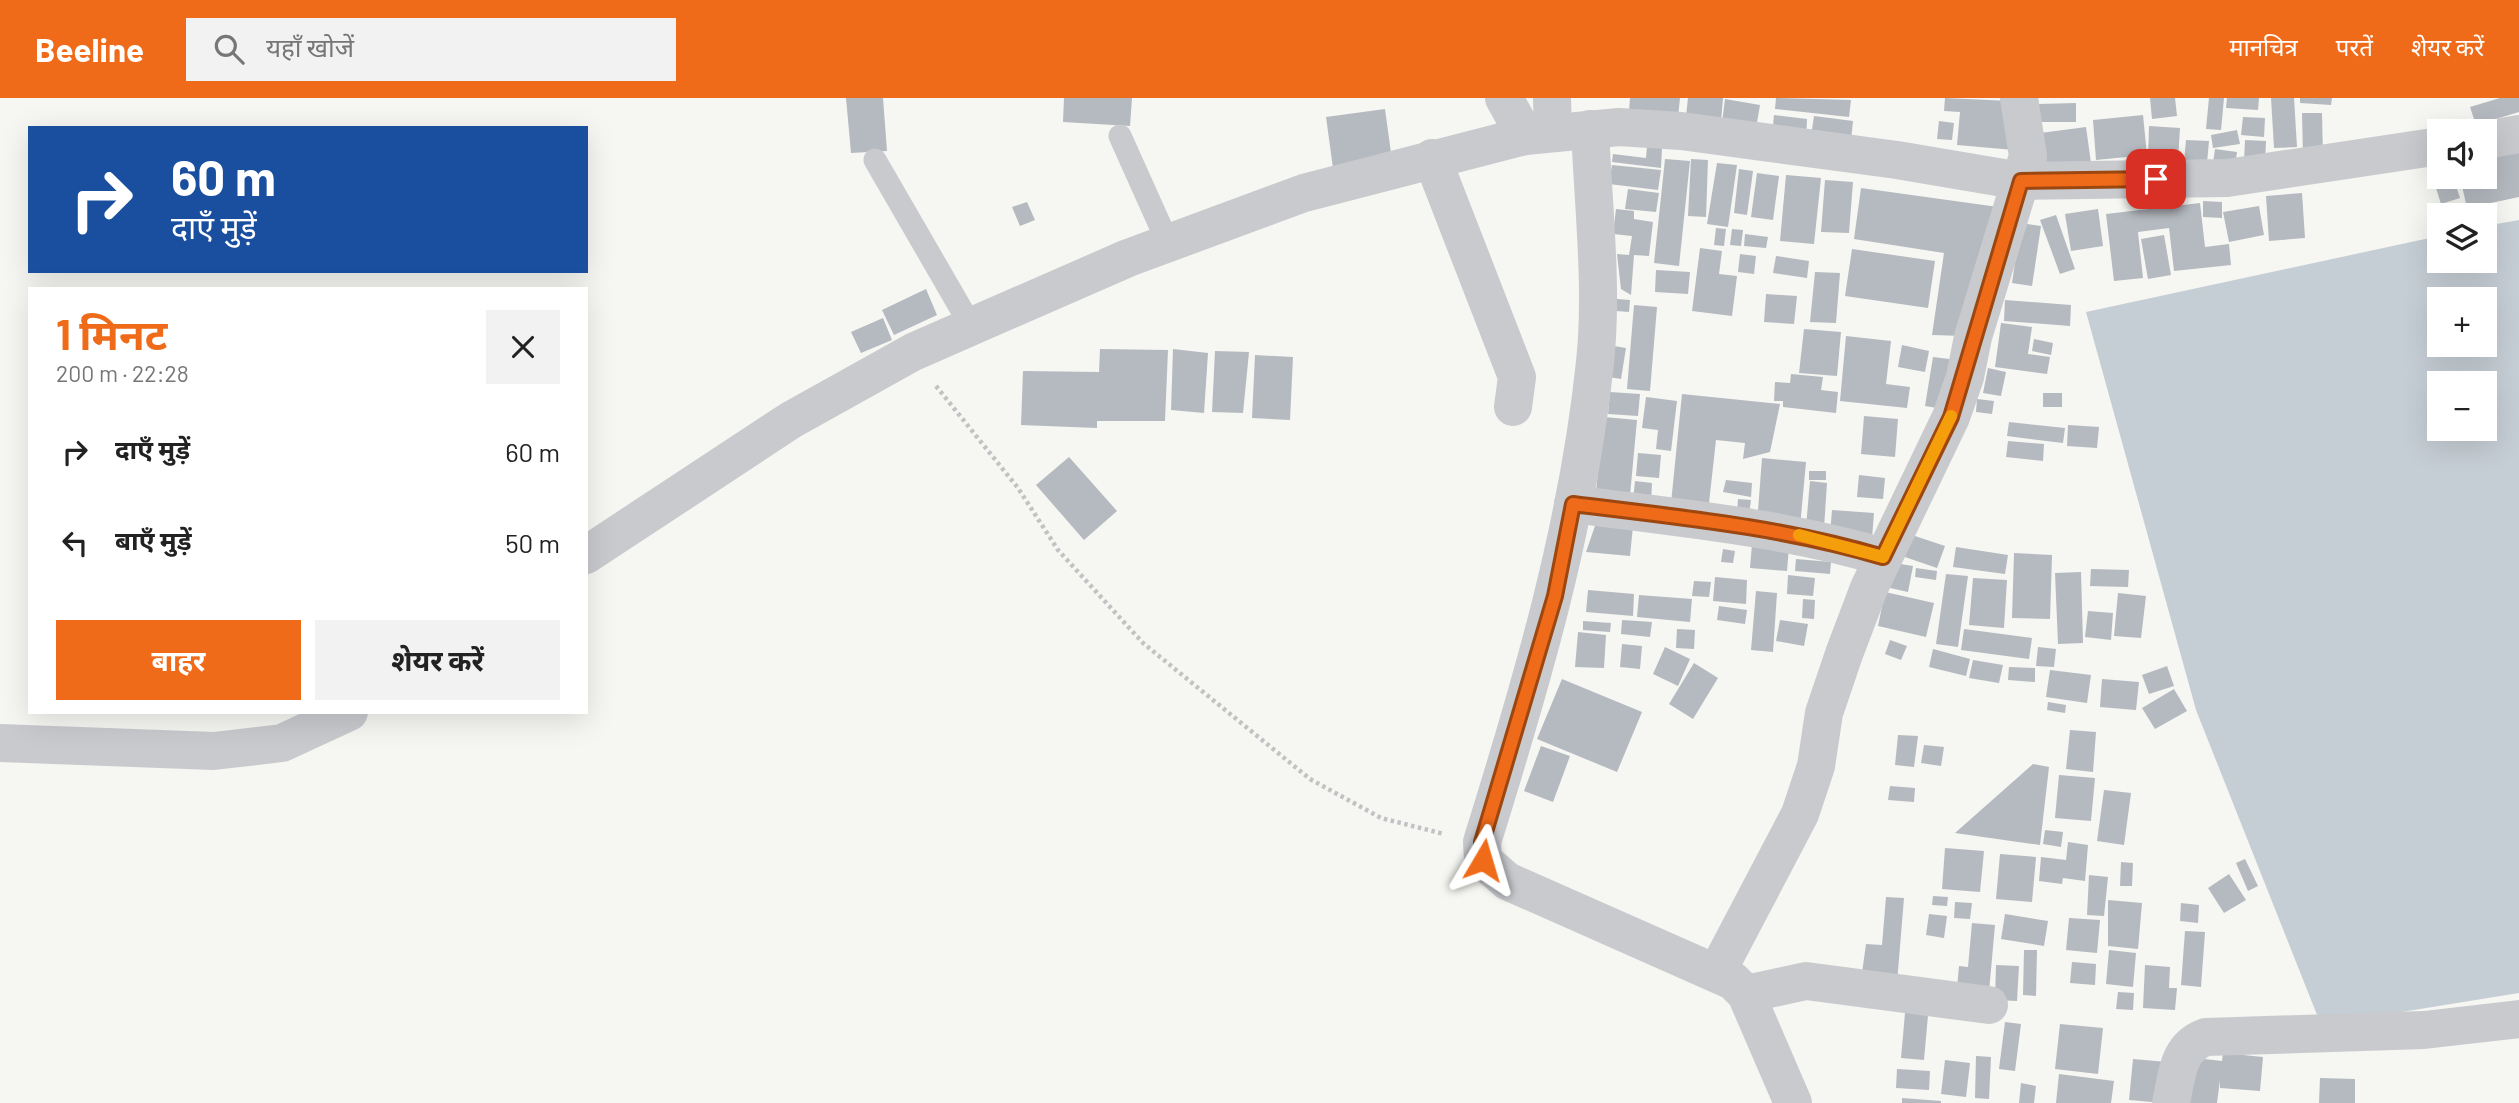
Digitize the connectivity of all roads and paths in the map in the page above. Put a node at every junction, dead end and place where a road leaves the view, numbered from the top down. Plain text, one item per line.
1 (1504, 98) edge
2 (2019, 98) edge
3 (1555, 124) edge
4 (2519, 134) edge
5 (1120, 136) dead end
6 (2497, 137) edge
7 (2427, 148) edge
8 (1432, 158) junction
9 (875, 160) dead end
10 (2021, 181) junction
11 (1168, 243) junction
12 (971, 326) junction
13 (913, 352) junction
14 (1513, 407) dead end
15 (1573, 504) junction
16 (588, 554) edge
17 (1883, 557) junction
18 (345, 714) edge
19 (0, 743) edge
20 (1482, 842) junction
21 (1732, 983) junction
22 (1989, 1005) dead end
23 (2519, 1019) edge
24 (1793, 1103) edge
25 (2171, 1103) edge

1 - 3 street
2 - 10 street
3 - 8 street
3 - 10 street
3 - 15 street
4 - 6 street
5 - 11 lane
7 - 10 street
8 - 11 street
8 - 14 street
9 - 12 lane
10 - 17 street
11 - 12 street
12 - 13 street
13 - 16 street
13 - 20 path
15 - 17 street
15 - 20 street
17 - 21 street
18 - 19 street
20 - 21 street
21 - 22 street
21 - 24 street
23 - 25 street

